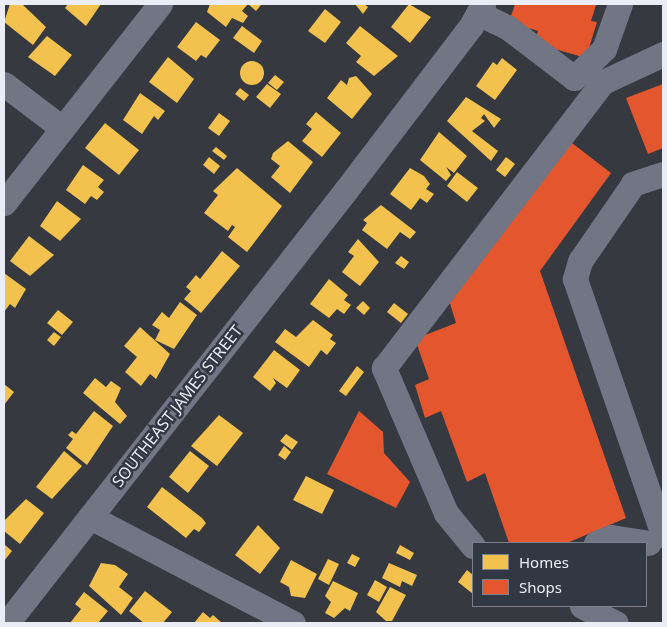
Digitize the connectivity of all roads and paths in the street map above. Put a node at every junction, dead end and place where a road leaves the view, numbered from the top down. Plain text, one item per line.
1 (160, 4) edge
2 (620, 4) edge
3 (480, 8) edge
4 (663, 54) edge
5 (4, 84) edge
6 (62, 128) junction
7 (663, 174) edge
8 (4, 204) edge
9 (90, 517) junction
10 (656, 539) edge
11 (598, 542) edge
12 (472, 545) edge
13 (584, 607) edge
14 (7, 623) edge
15 (293, 623) edge
16 (616, 623) edge

1 - 6 street
2 - 3 street
3 - 9 street, SOUTHEAST JAMES STREET
4 - 12 street
5 - 6 street
6 - 8 street
7 - 10 street
9 - 14 street, SOUTHEAST JAMES STREET
9 - 15 street
10 - 11 street
13 - 16 street

